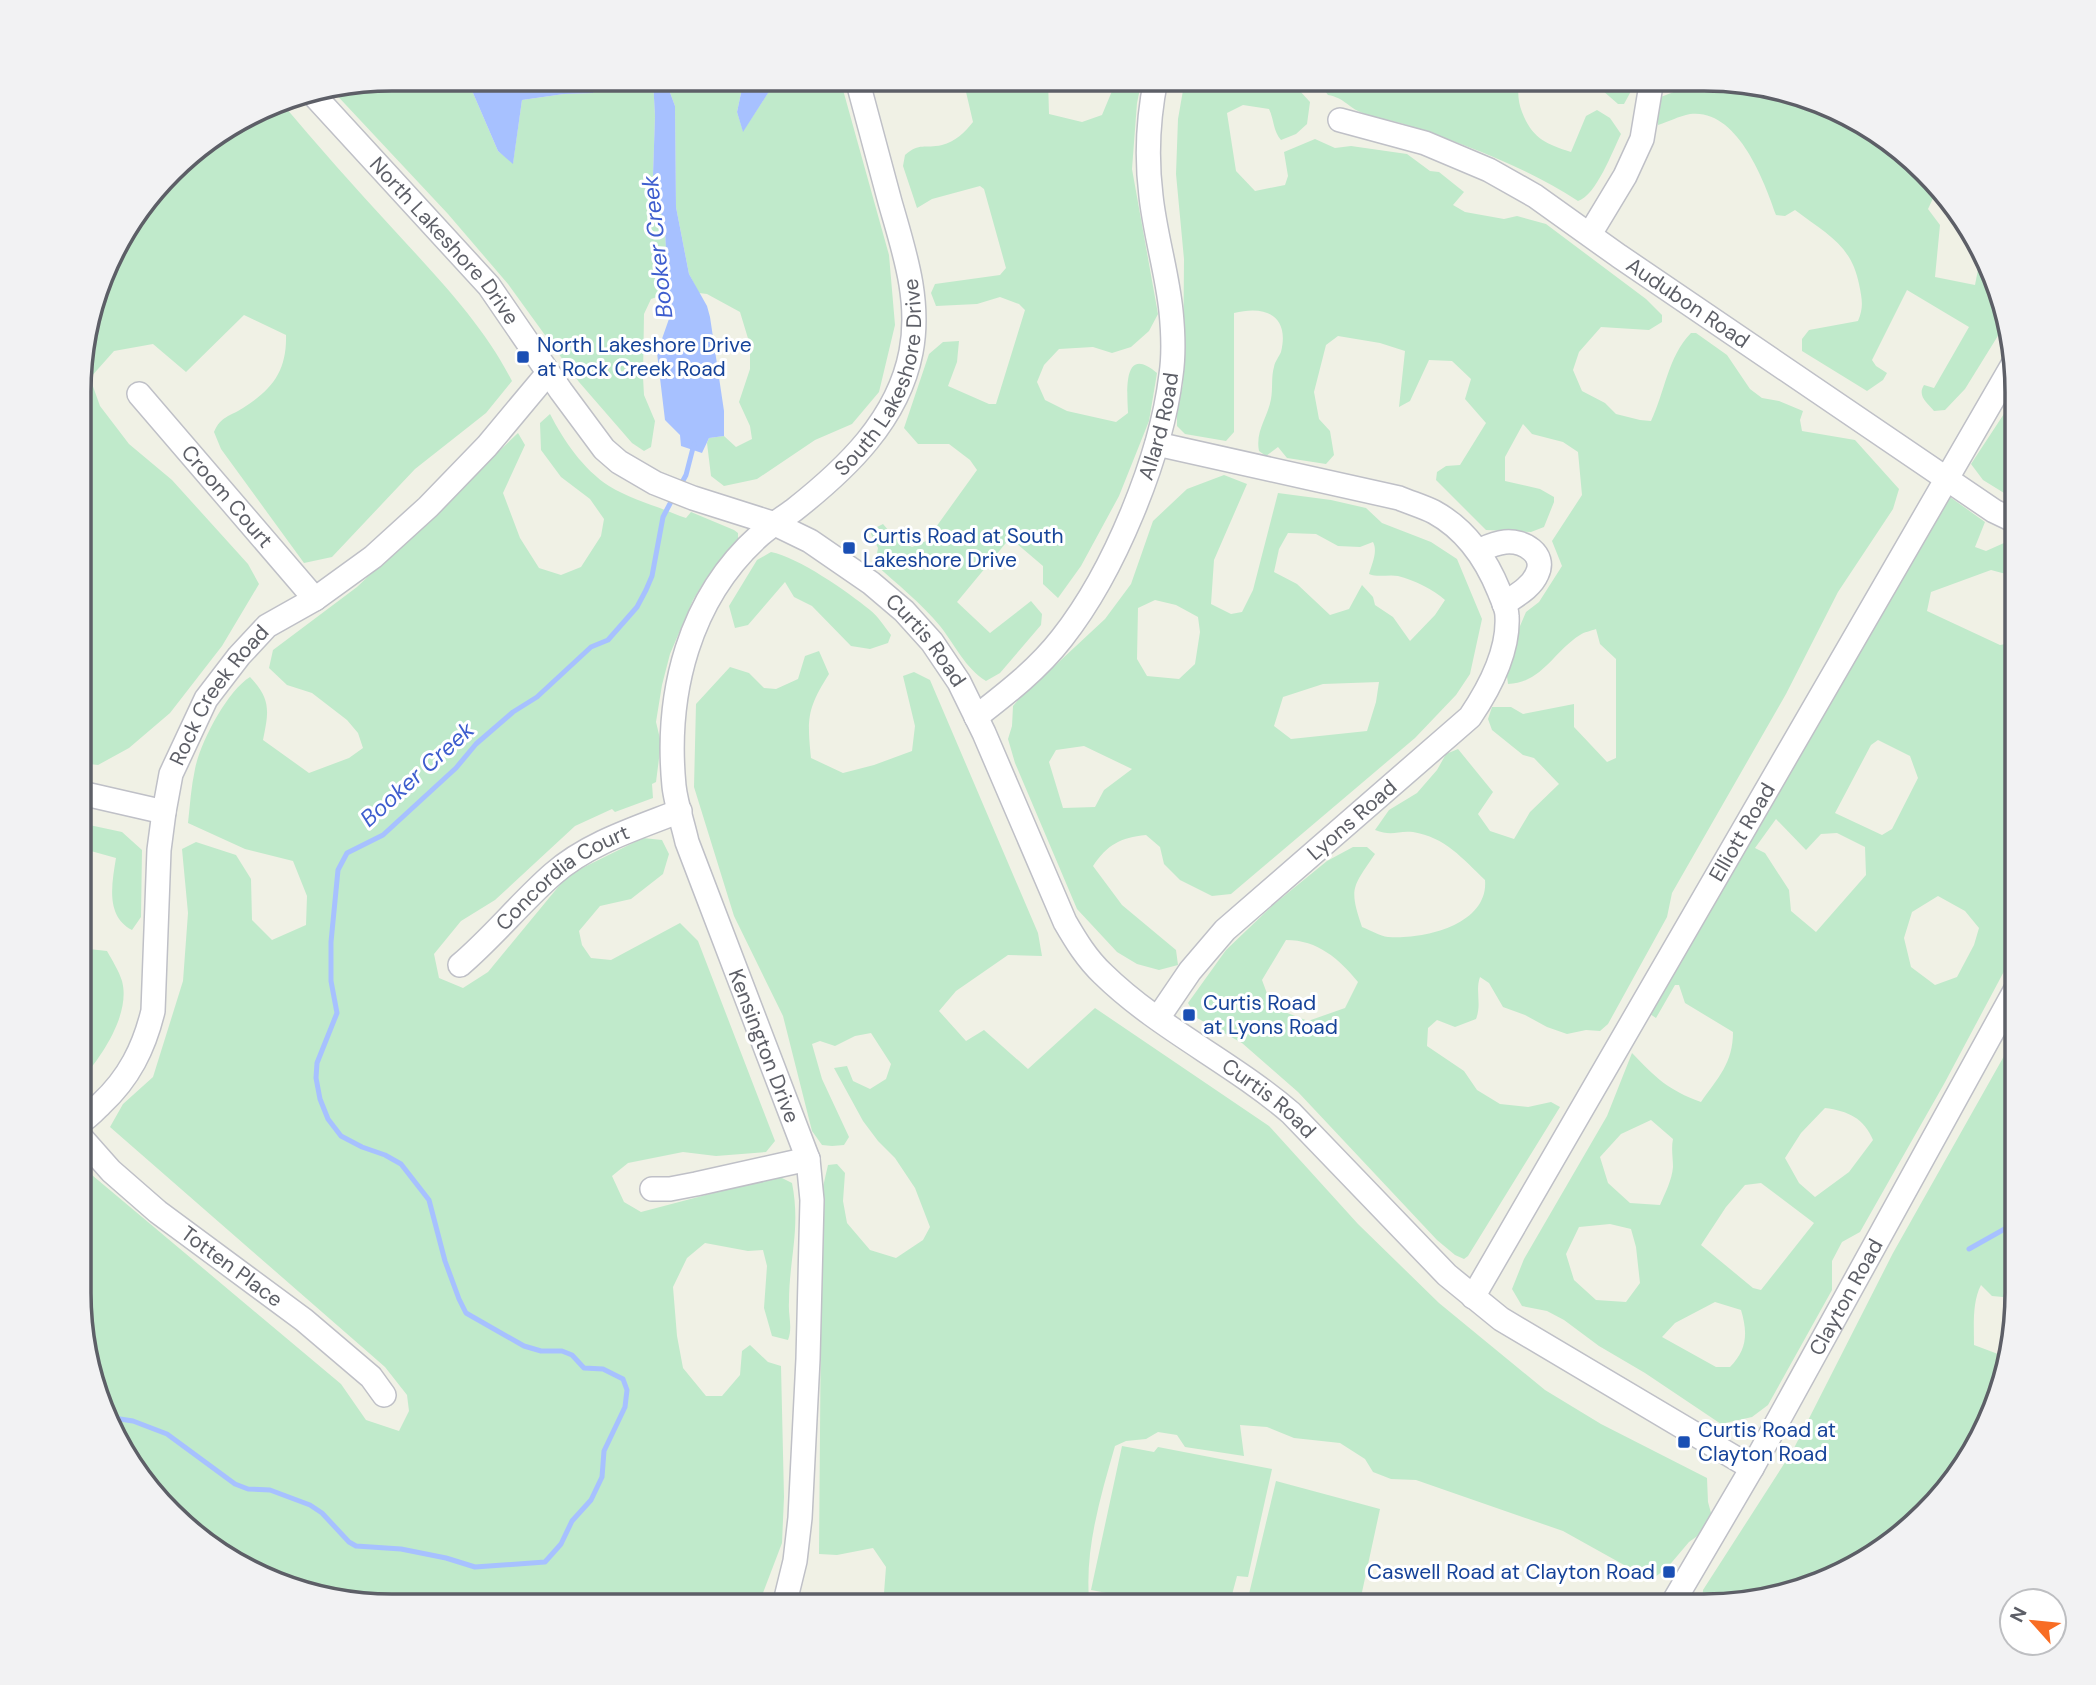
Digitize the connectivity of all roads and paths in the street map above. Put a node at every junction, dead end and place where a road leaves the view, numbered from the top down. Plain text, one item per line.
1 (860, 91) edge
2 (1154, 91) edge
3 (1650, 91) edge
4 (318, 100) edge
5 (1340, 120) dead end
6 (1590, 234) junction
7 (548, 373) junction
8 (2004, 379) edge
9 (139, 394) dead end
10 (1157, 444) junction
11 (1946, 477) junction
12 (2005, 516) edge
13 (775, 524) junction
14 (1478, 551) junction
15 (315, 599) junction
16 (1504, 604) junction
17 (976, 717) junction
18 (91, 795) edge
19 (680, 811) junction
20 (164, 812) junction
21 (460, 965) dead end
22 (2005, 1009) edge
23 (1158, 1018) junction
24 (91, 1112) edge
25 (91, 1148) edge
26 (808, 1159) junction
27 (652, 1189) dead end
28 (1473, 1297) junction
29 (384, 1395) dead end
30 (1752, 1468) junction
31 (787, 1594) edge
32 (1678, 1594) edge

1 - 13 street, South Lakeshore Drive
2 - 10 street, Allard Road
3 - 6 street
4 - 7 street, North Lakeshore Drive
5 - 6 street, Audubon Road
6 - 11 street, Audubon Road
7 - 13 street, North Lakeshore Drive
7 - 15 street, Rock Creek Road
8 - 11 street, Elliott Road
9 - 15 street, Croom Court
10 - 14 street, Lyons Road
10 - 17 street, Allard Road
11 - 12 street, Audubon Road
11 - 28 street, Elliott Road
13 - 17 street, Curtis Road
13 - 19 street, Kensington Drive
14 - 16 street, Lyons Road
14 - 16 street
15 - 20 street, Rock Creek Road
16 - 23 street, Lyons Road
17 - 23 street, Curtis Road
18 - 20 street
19 - 21 street, Concordia Court
19 - 26 street, Kensington Drive
20 - 24 street, Rock Creek Road
22 - 30 street, Clayton Road
23 - 28 street, Curtis Road
25 - 29 street, Totten Place
26 - 27 street
26 - 31 street, Kensington Drive
28 - 30 street, Curtis Road
30 - 32 street, Clayton Road

